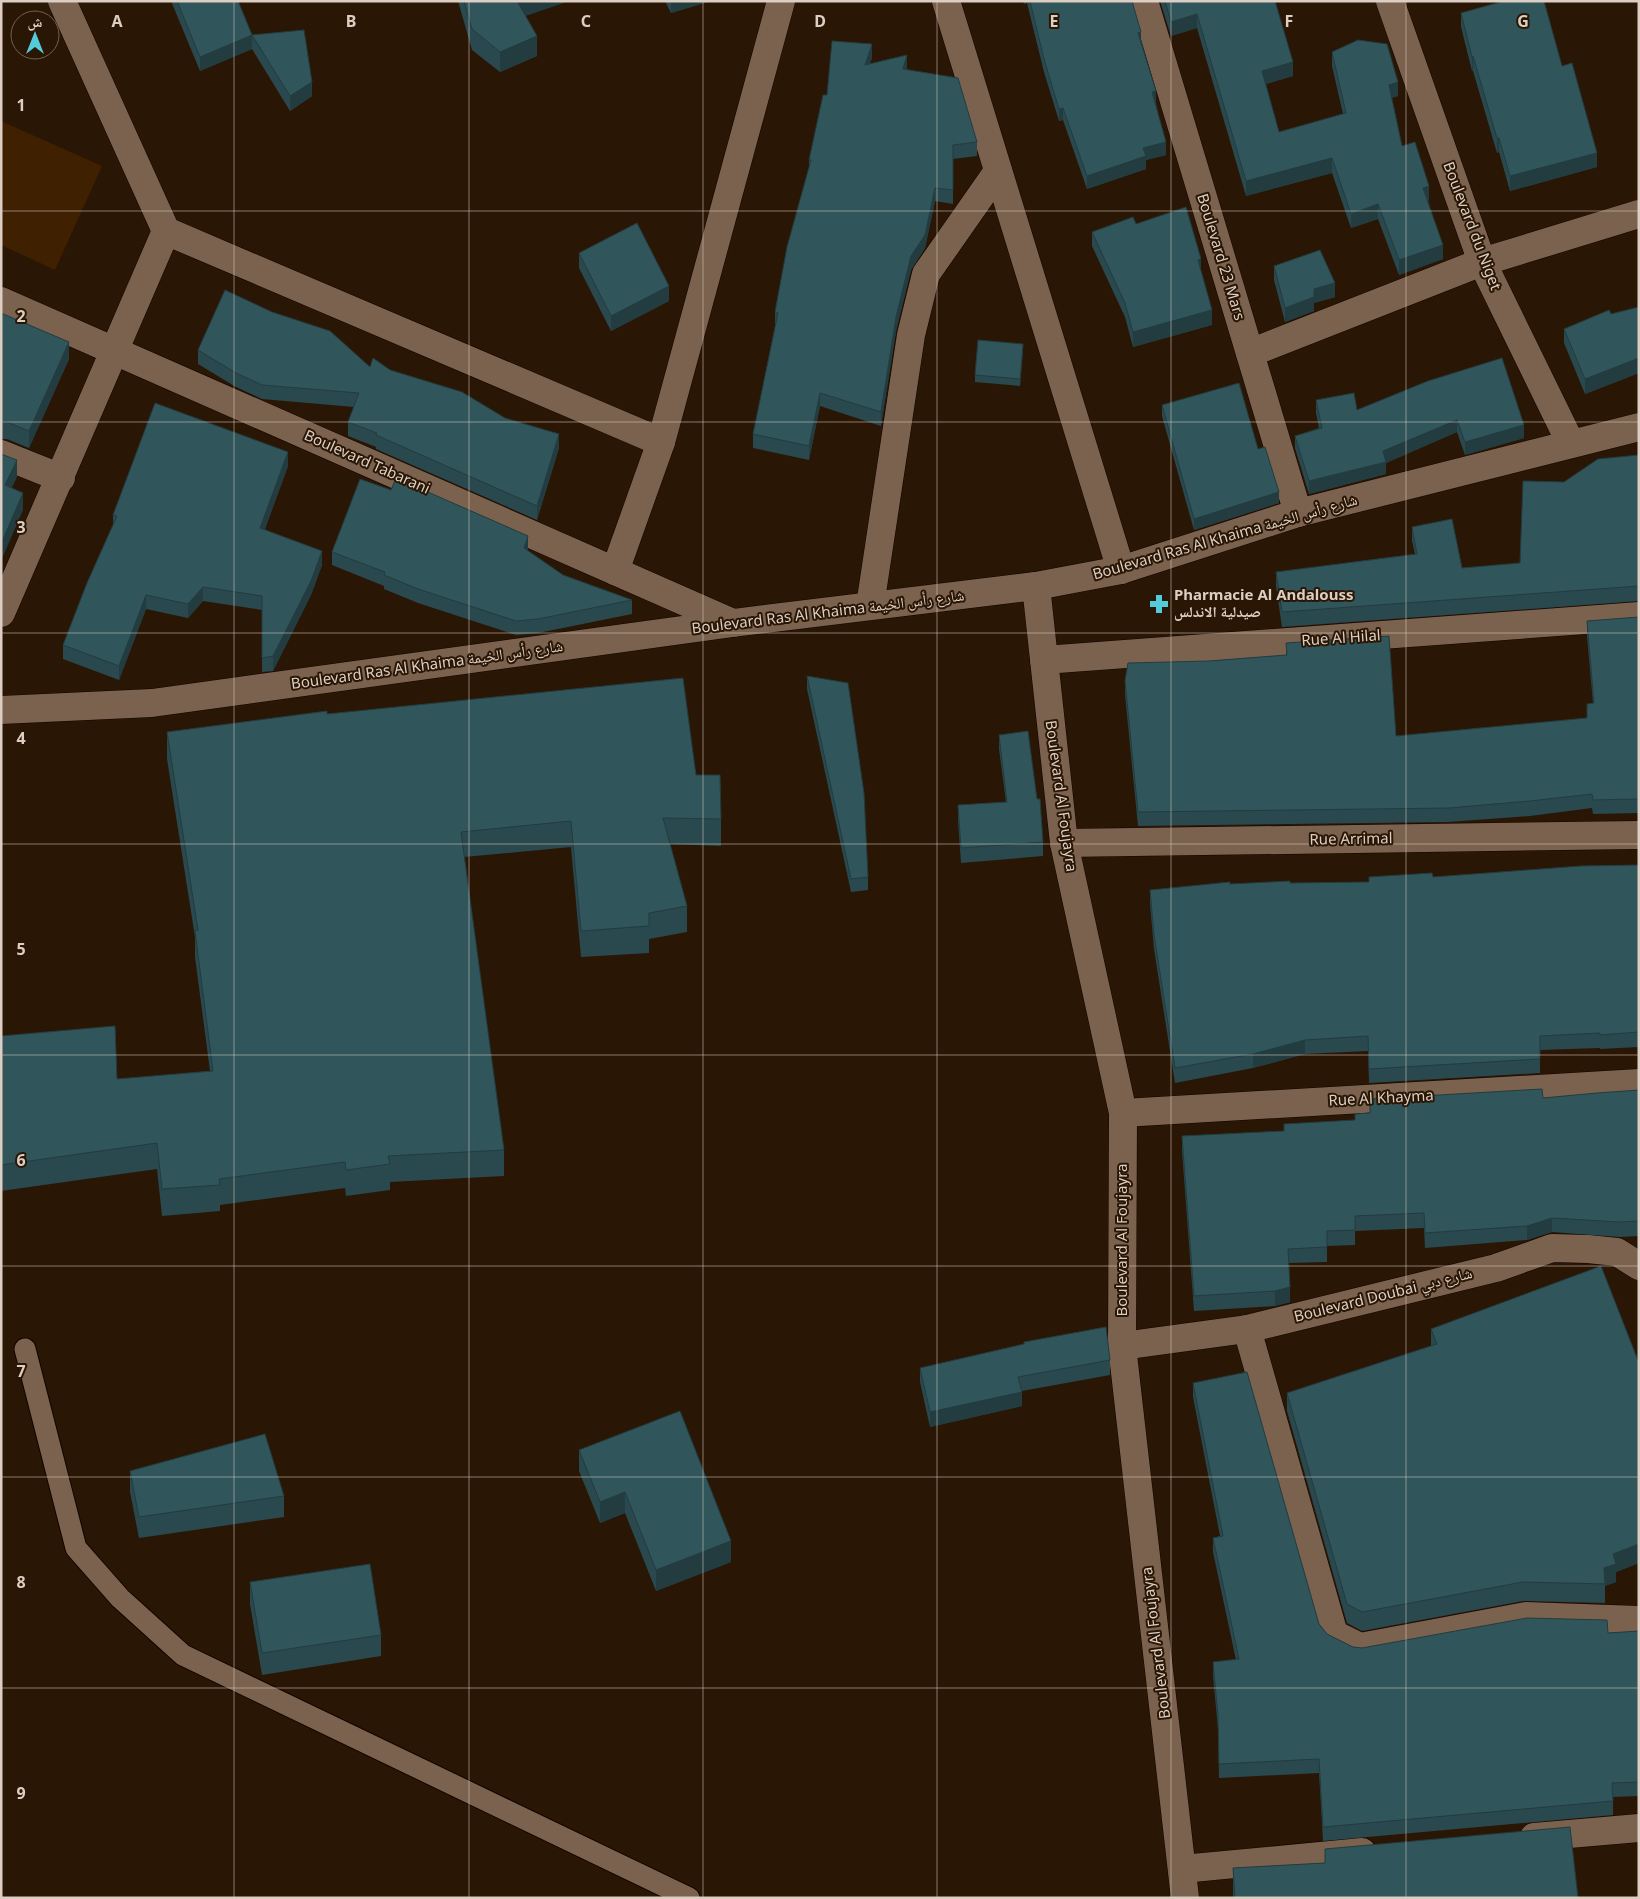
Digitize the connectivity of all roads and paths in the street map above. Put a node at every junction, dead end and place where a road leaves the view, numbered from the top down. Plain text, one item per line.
1 (62, 1) edge
2 (781, 1) edge
3 (946, 1) edge
4 (1144, 1) edge
5 (1390, 1) edge
6 (998, 171) junction
7 (1639, 214) edge
8 (166, 231) junction
9 (1482, 262) junction
10 (1, 300) edge
11 (115, 351) junction
12 (1250, 353) junction
13 (1639, 427) edge
14 (661, 442) junction
15 (1570, 444) junction
16 (1, 454) edge
17 (61, 478) junction
18 (1298, 513) junction
19 (1121, 570) junction
20 (615, 571) junction
21 (1036, 586) junction
22 (870, 606) junction
23 (1, 613) edge
24 (1639, 616) edge
25 (733, 623) junction
26 (1044, 660) junction
27 (1, 710) edge
28 (1639, 834) edge
29 (1064, 843) junction
30 (1639, 1083) edge
31 (1123, 1113) junction
32 (1639, 1266) edge
33 (1247, 1328) junction
34 (1122, 1346) junction
35 (25, 1349) dead end
36 (1639, 1620) edge
37 (1639, 1828) edge
38 (1510, 1839) edge
39 (1390, 1850) edge
40 (1182, 1869) junction
41 (689, 1898) edge
42 (1184, 1898) edge

1 - 8 street
2 - 14 street
3 - 6 street
4 - 12 street, Boulevard 23 Mars
5 - 9 street, Boulevard du Niget
6 - 19 street
6 - 22 street
7 - 9 street
8 - 11 street
8 - 14 street
9 - 12 street
9 - 15 street, Boulevard du Niget
10 - 11 street, Boulevard Tabarani
11 - 17 street
11 - 20 street, Boulevard Tabarani
12 - 18 street, Boulevard 23 Mars
13 - 15 street, Boulevard Ras Al Khaima شارع رأس الخيمة
14 - 20 street
15 - 18 street, Boulevard Ras Al Khaima شارع رأس الخيمة
16 - 17 street
17 - 23 street
18 - 19 street, Boulevard Ras Al Khaima شارع رأس الخيمة
19 - 21 street, Boulevard Ras Al Khaima شارع رأس الخيمة
20 - 25 street, Boulevard Tabarani
21 - 22 street, Boulevard Ras Al Khaima شارع رأس الخيمة
21 - 26 street, Boulevard Al Foujayra
22 - 25 street, Boulevard Ras Al Khaima شارع رأس الخيمة
24 - 26 street, Rue Al Hilal
25 - 27 street, Boulevard Ras Al Khaima شارع رأس الخيمة
26 - 29 street, Boulevard Al Foujayra
28 - 29 street, Rue Arrimal
29 - 31 street, Boulevard Al Foujayra
30 - 31 street, Rue Al Khayma
31 - 34 street, Boulevard Al Foujayra
32 - 33 street, Boulevard Doubai شارع دبي
33 - 34 street, Boulevard Doubai شارع دبي
33 - 36 street
34 - 40 street, Boulevard Al Foujayra
35 - 41 lane
37 - 38 street
39 - 40 street
40 - 42 street, Boulevard Al Foujayra

